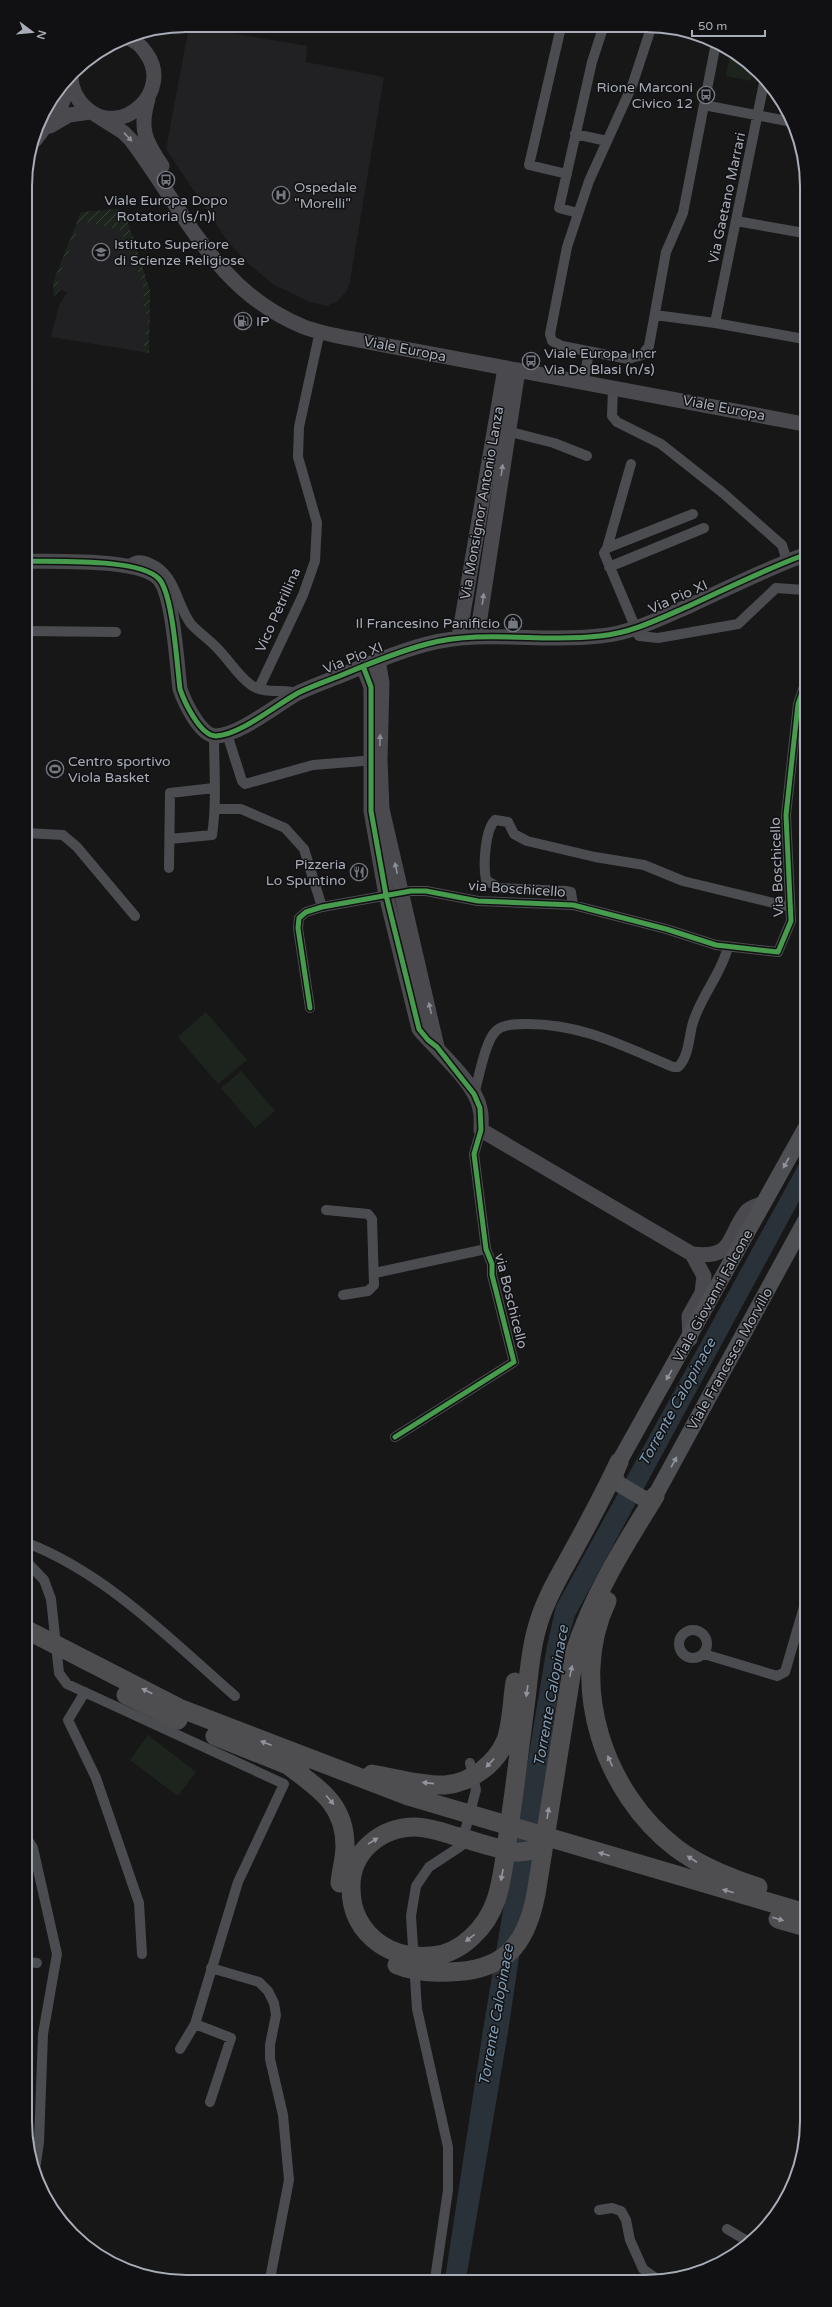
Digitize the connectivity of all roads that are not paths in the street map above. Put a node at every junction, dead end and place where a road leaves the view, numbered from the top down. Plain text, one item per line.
1 (560, 32) edge
2 (602, 32) edge
3 (650, 32) edge
4 (139, 41) edge
5 (715, 49) edge
6 (72, 82) edge
7 (764, 86) edge
8 (67, 87) edge
9 (148, 99) junction
10 (704, 105) junction
11 (93, 113) junction
12 (758, 116) junction
13 (785, 121) edge
14 (42, 130) edge
15 (41, 134) edge
16 (575, 134) junction
17 (607, 141) junction
18 (566, 174) junction
19 (578, 213) junction
20 (736, 221) junction
21 (800, 232) edge
22 (655, 315) junction
23 (715, 323) junction
24 (320, 331) junction
25 (800, 338) edge
26 (590, 352) junction
27 (512, 369) junction
28 (585, 374) junction
29 (613, 388) junction
30 (800, 414) edge
31 (800, 423) edge
32 (507, 431) junction
33 (587, 456) dead end
34 (631, 464) dead end
35 (693, 514) dead end
36 (704, 528) dead end
37 (607, 548) junction
38 (800, 556) edge
39 (32, 560) edge
40 (787, 561) junction
41 (128, 565) junction
42 (609, 567) junction
43 (800, 590) edge
44 (635, 630) junction
45 (32, 631) edge
46 (116, 632) dead end
47 (459, 637) junction
48 (477, 637) junction
49 (378, 660) junction
50 (363, 666) junction
51 (259, 688) junction
52 (298, 693) junction
53 (800, 698) edge
54 (220, 735) junction
55 (374, 761) junction
56 (214, 788) junction
57 (216, 809) junction
58 (32, 833) edge
59 (170, 839) junction
60 (169, 868) dead end
61 (402, 893) junction
62 (386, 895) junction
63 (573, 905) junction
64 (322, 907) junction
65 (790, 907) junction
66 (135, 916) dead end
67 (728, 947) junction
68 (310, 1008) dead end
69 (437, 1046) junction
70 (474, 1094) junction
71 (481, 1130) junction
72 (800, 1138) edge
73 (764, 1203) junction
74 (326, 1210) dead end
75 (800, 1230) edge
76 (800, 1245) edge
77 (486, 1249) junction
78 (692, 1254) junction
79 (779, 1268) junction
80 (375, 1273) junction
81 (343, 1295) dead end
82 (690, 1339) junction
83 (395, 1436) dead end
84 (619, 1462) junction
85 (649, 1497) junction
86 (32, 1545) edge
87 (32, 1567) edge
88 (800, 1621) edge
89 (32, 1633) edge
90 (32, 1647) edge
91 (704, 1654) dead end
92 (85, 1692) junction
93 (235, 1696) dead end
94 (290, 1759) junction
95 (468, 1771) junction
96 (457, 1824) junction
97 (32, 1846) edge
98 (347, 1874) junction
99 (800, 1902) edge
100 (800, 1911) edge
101 (800, 1925) edge
102 (142, 1954) dead end
103 (211, 1968) junction
104 (195, 2024) junction
105 (180, 2049) dead end
106 (210, 2102) dead end
107 (37, 2159) edge
108 (599, 2210) dead end
109 (727, 2229) dead end
110 (745, 2239) edge
111 (271, 2275) edge
112 (436, 2275) edge
113 (651, 2275) edge

1 - 18 street
2 - 16 street
3 - 17 street
4 - 9 street, Viale Europa
5 - 10 street
6 - 11 street, Viale Europa
7 - 12 street, Via Gaetano Marrari
8 - 14 street
9 - 11 street
9 - 28 street, Viale Europa
10 - 12 street
10 - 22 street
11 - 15 street
11 -> 24 street, Viale Europa
12 - 13 street
12 - 20 street, Via Gaetano Marrari
16 - 17 street
16 - 18 street
17 - 19 street
18 - 19 street
19 - 26 street
20 - 21 street
20 - 23 street, Via Gaetano Marrari
22 - 23 street
22 - 26 street
23 - 25 street
24 - 27 street, Viale Europa
24 - 51 street, Vico Petrillina
26 - 28 street
27 - 29 street, Viale Europa
27 - 32 street, Via Monsignor Antonio Lanza
27 - 47 street, Via Monsignor Antonio Lanza
28 - 30 street, Viale Europa
29 - 31 street, Viale Europa
29 - 40 street
32 - 33 street
48 -> 32 street, Via Monsignor Antonio Lanza
34 - 37 street
35 - 37 street
36 - 42 street
37 - 42 street
38 - 40 street, Via Pio XI
39 - 41 street
40 - 44 street, Via Pio XI
41 - 51 street
41 - 54 street
42 - 44 street
43 - 44 street
44 - 48 street, Via Pio XI
45 - 46 street
47 - 48 street, Via Pio XI
47 - 49 street, Via Pio XI
49 - 50 street, Via Pio XI
55 -> 49 street
50 - 52 street, Via Pio XI
50 - 55 street
51 - 52 street
52 - 54 street, Via Pio XI
53 - 65 street, Via Boschicello
54 - 55 street
54 - 56 street
61 -> 55 street
55 - 62 street
56 - 57 street
56 - 59 street
57 - 59 street
57 - 64 street
58 - 66 street
59 - 60 street
61 - 62 street, via Boschicello
61 - 63 street, via Boschicello
69 -> 61 street
62 - 64 street, via Boschicello
62 - 69 street
63 - 65 street
63 - 67 street, via Boschicello
64 - 68 street, via Boschicello
65 - 67 street, Via Boschicello
67 - 70 street
69 - 70 street
70 - 71 street
71 - 77 street, via Boschicello
71 - 78 street
72 -> 73 main road, Viale Giovanni Falcone
73 - 78 street
73 - 82 main road, Viale Giovanni Falcone
74 - 80 street
75 - 79 main road, Viale Francesca Morvillo
76 - 79 street
77 - 80 street
77 - 83 street, via Boschicello
78 - 82 street
85 -> 79 main road, Viale Francesca Morvillo
80 - 81 street
82 -> 84 main road, Viale Giovanni Falcone
84 - 85 main road
84 -> 95 highway
84 -> 98 highway
98 -> 85 highway
99 -> 85 highway
86 - 93 street
87 - 92 street
88 - 91 street
94 -> 89 highway
90 - 94 highway
92 - 102 street
92 - 103 street
95 -> 94 highway
94 - 96 highway
94 -> 98 highway
95 - 112 street
98 -> 96 highway
100 -> 96 highway
96 -> 101 highway
97 - 107 street
103 - 104 street
103 - 111 street
104 - 105 street
104 - 106 street
108 - 113 street
109 - 110 street

